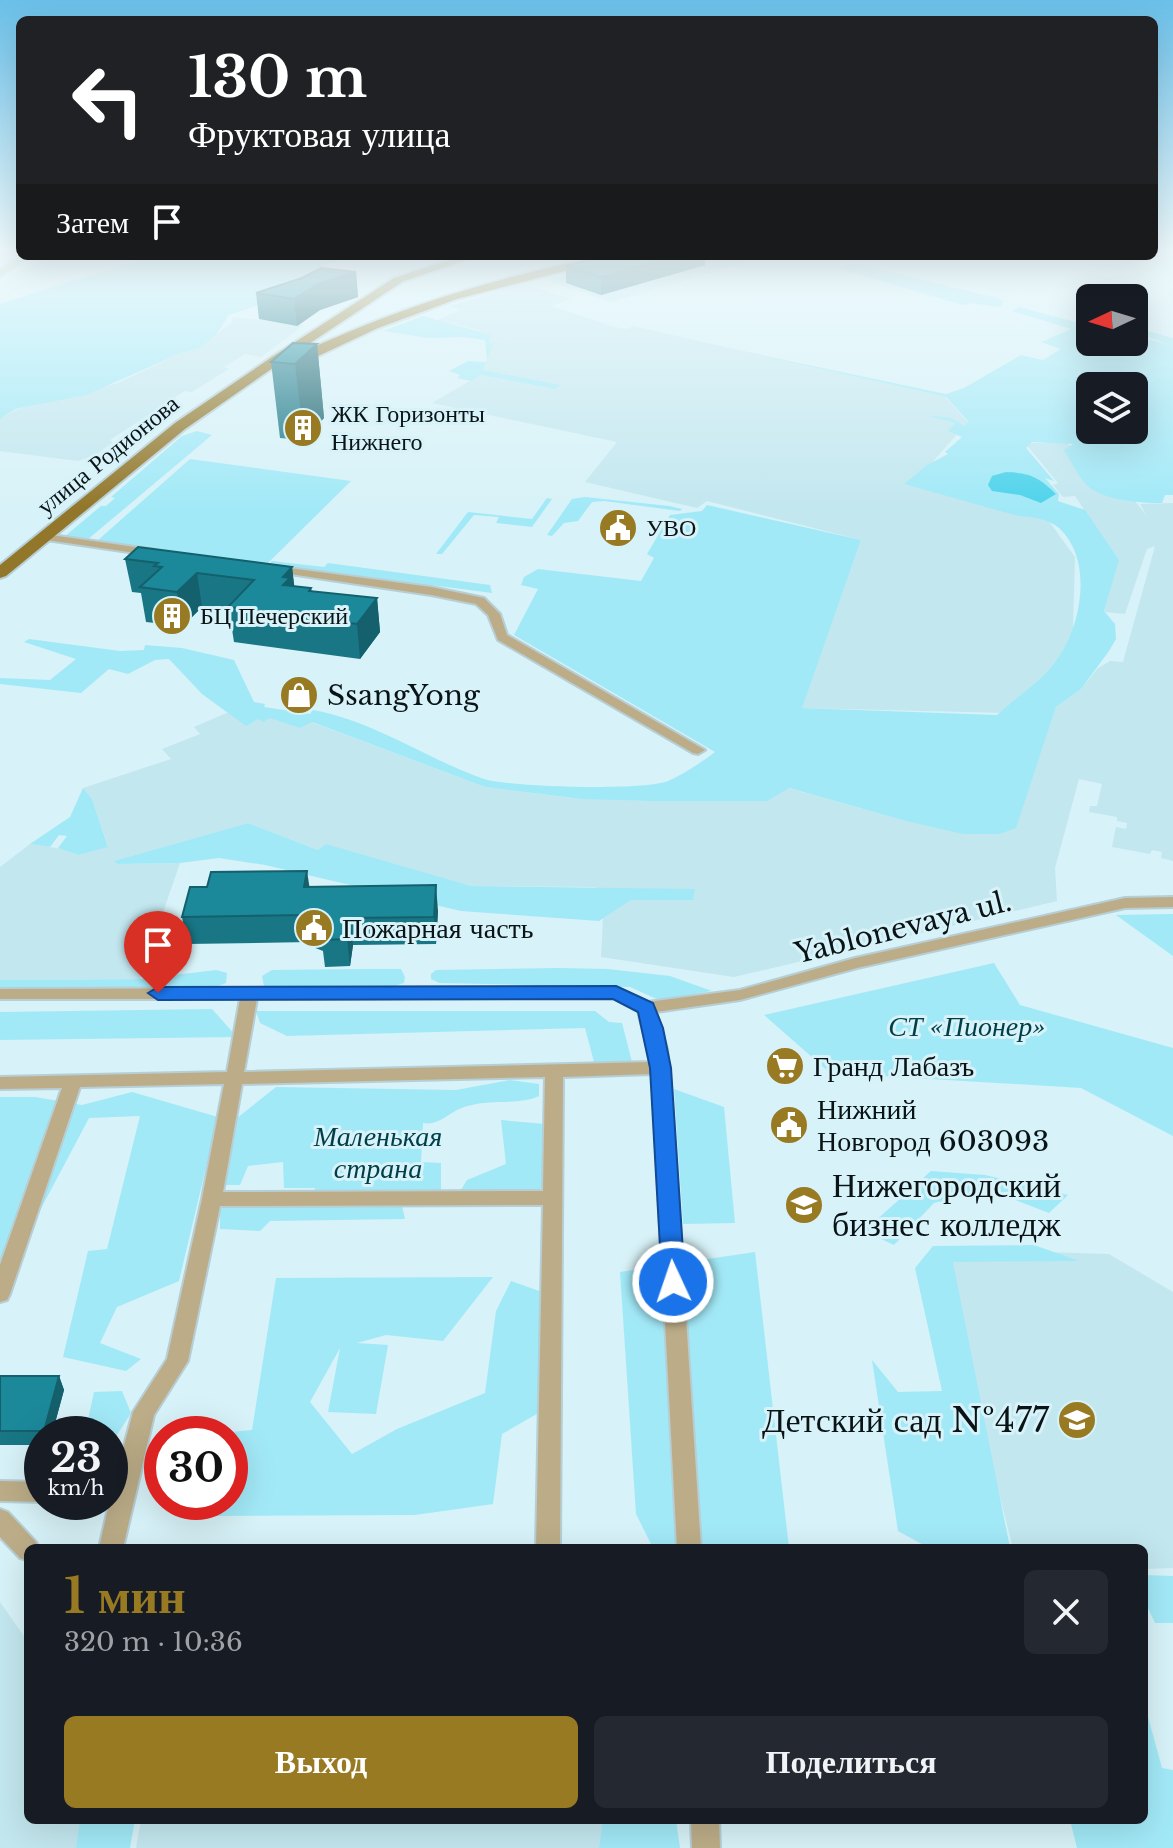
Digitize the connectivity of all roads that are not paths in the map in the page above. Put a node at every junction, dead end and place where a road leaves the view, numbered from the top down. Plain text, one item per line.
1 (313, 335) edge
2 (353, 335) edge
3 (210, 405) junction
4 (44, 537) junction
5 (164, 554) edge
6 (261, 567) edge
7 (0, 573) edge
8 (698, 750) dead end
9 (1173, 902) edge
10 (250, 993) junction
11 (0, 994) edge
12 (646, 1008) junction
13 (660, 1068) junction
14 (554, 1071) junction
15 (235, 1080) junction
16 (0, 1083) edge
17 (73, 1083) junction
18 (553, 1198) junction
19 (212, 1199) junction
20 (0, 1294) edge
21 (128, 1461) edge
22 (0, 1491) edge
23 (24, 1492) edge
24 (0, 1520) edge
25 (114, 1520) edge
26 (111, 1544) edge
27 (548, 1544) edge
28 (689, 1544) edge
29 (24, 1546) edge
30 (705, 1824) edge
31 (706, 1848) edge

1 - 3 main road, улица Родионова
2 - 3 main road, улица Родионова
3 - 4 main road, улица Родионова
4 - 5 street
4 - 7 main road, улица Родионова
6 - 8 street
9 - 12 street, Yablonevaya ul.
10 - 11 street
10 - 12 street
10 - 15 street
12 - 13 street
13 - 14 street
13 - 28 street
14 - 15 street
14 - 18 street
15 - 17 street
15 - 19 street
16 - 17 street
17 - 20 street
18 - 19 street
18 - 27 street
19 - 21 street
22 - 23 street
24 - 29 street
25 - 26 street
30 - 31 street

